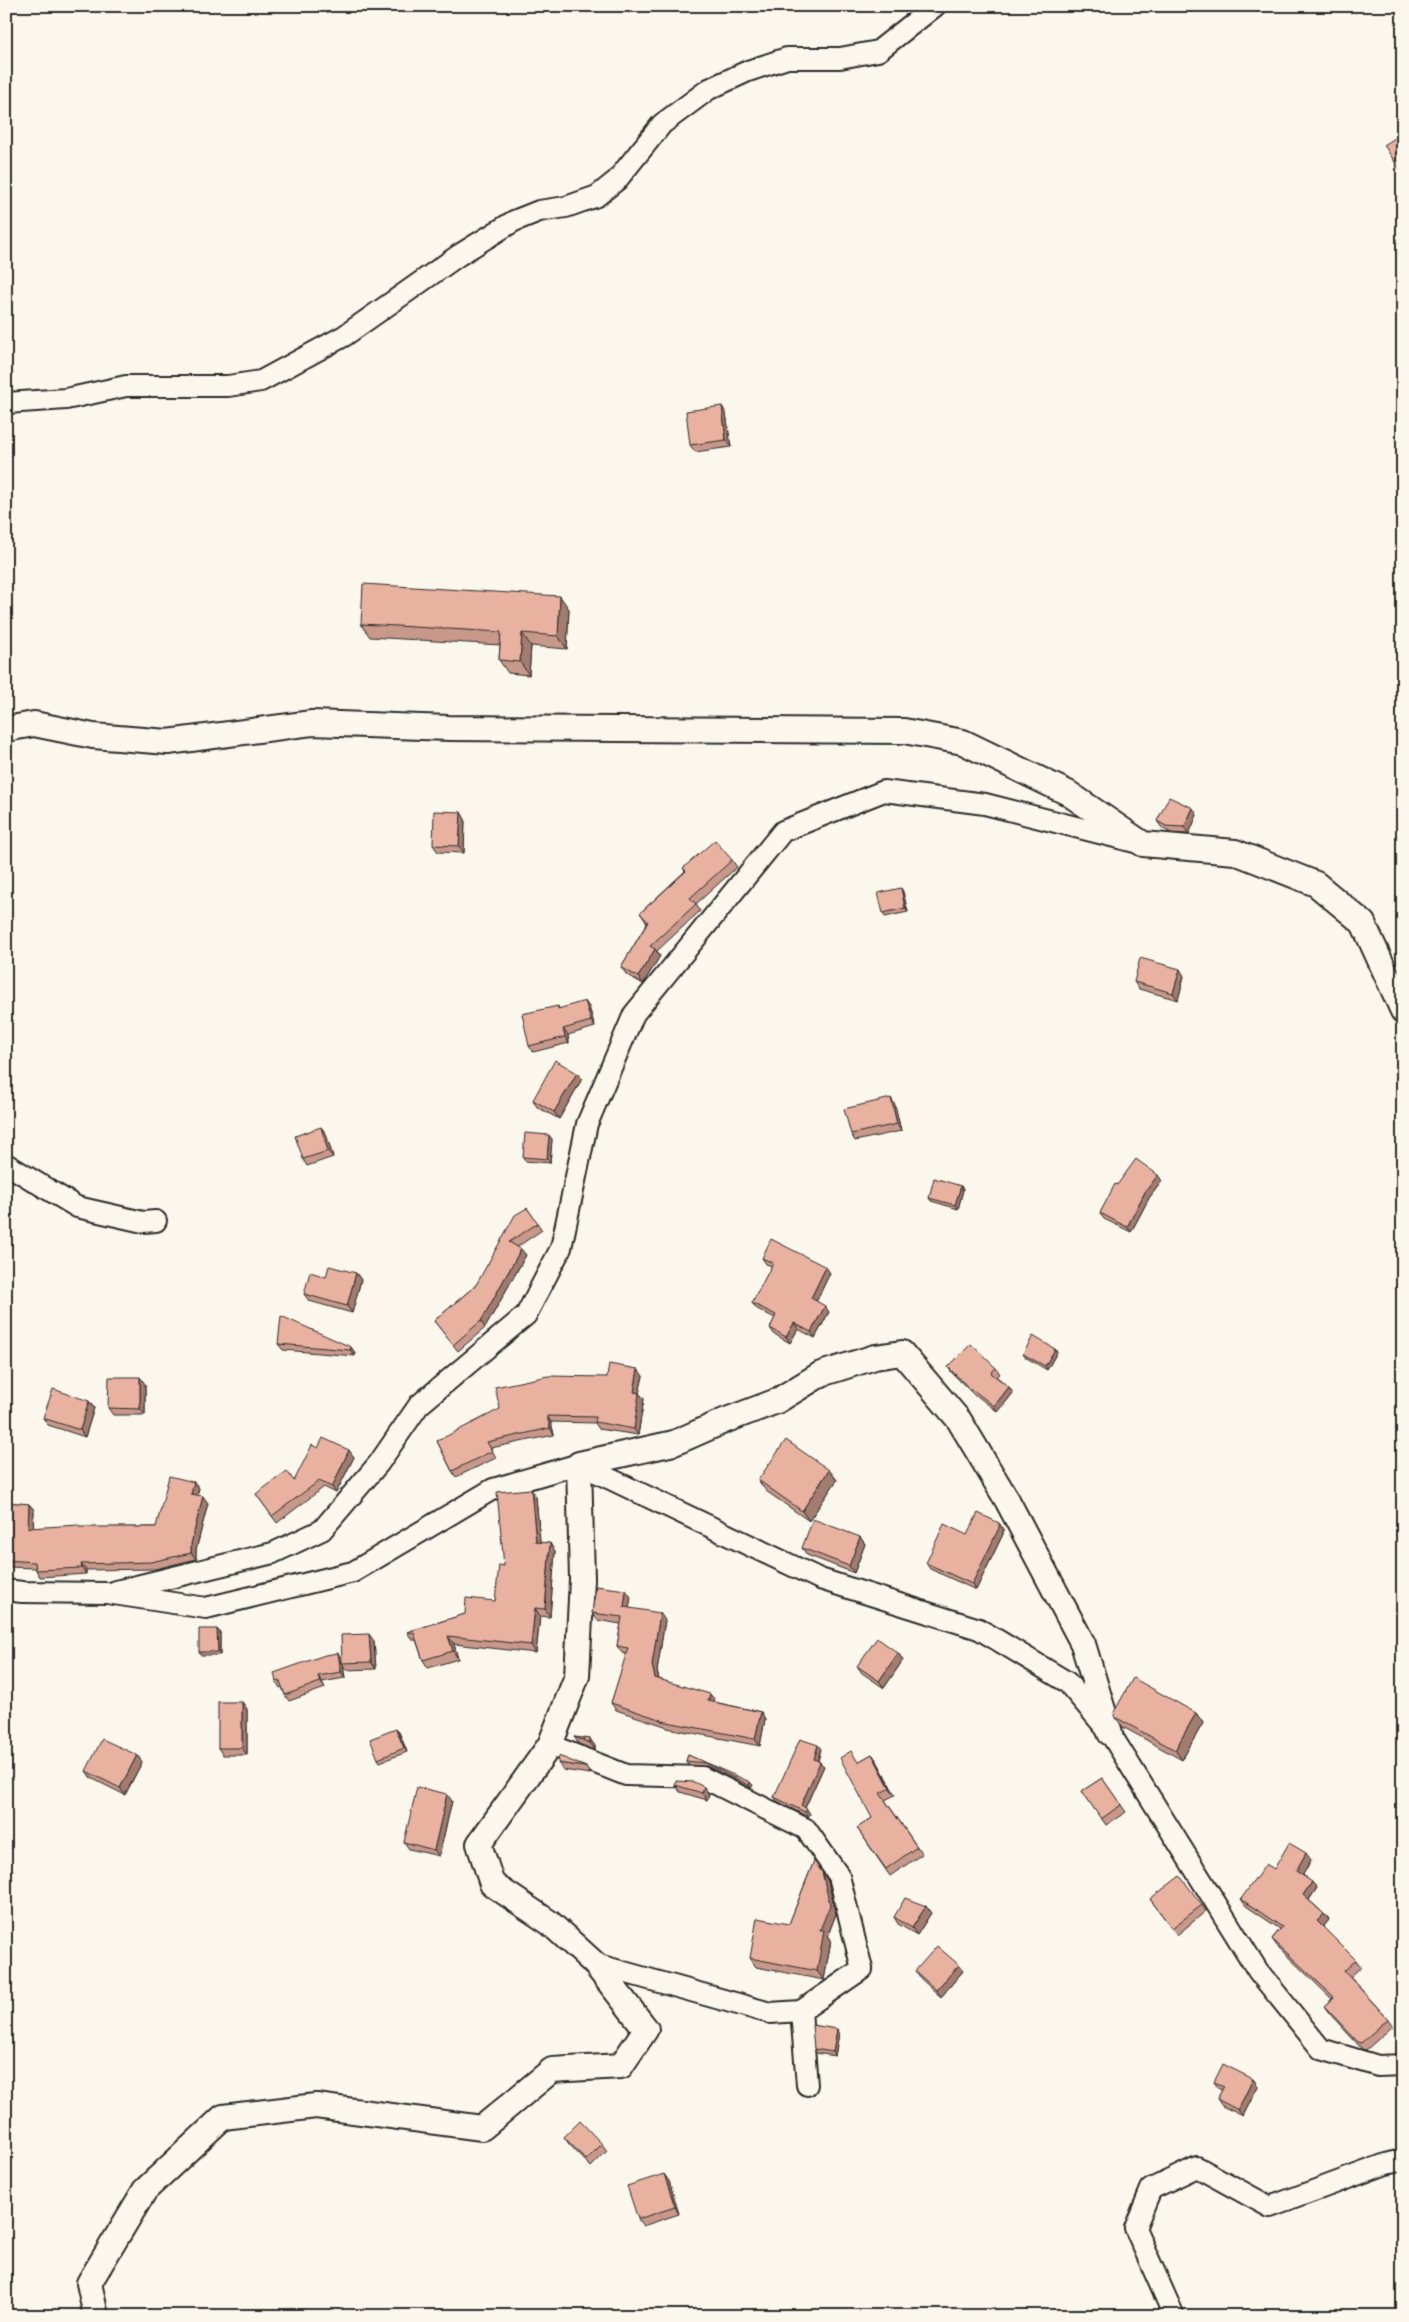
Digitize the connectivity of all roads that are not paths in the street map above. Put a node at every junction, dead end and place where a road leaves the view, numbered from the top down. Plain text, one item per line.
1 (934, 6) edge
2 (6, 403) edge
3 (6, 728) edge
4 (1143, 844) junction
5 (1403, 1011) edge
6 (6, 1164) edge
7 (156, 1221) dead end
8 (579, 1464) junction
9 (6, 1590) edge
10 (107, 1593) junction
11 (1110, 1733) junction
12 (550, 1745) junction
13 (594, 1964) junction
14 (801, 2011) junction
15 (1403, 2065) edge
16 (807, 2084) dead end
17 (1403, 2160) edge
18 (96, 2316) edge
19 (1174, 2316) edge

1 - 2 street
3 - 4 street
4 - 5 street
4 - 10 street
6 - 7 street
8 - 10 street
8 - 11 street
8 - 11 street
8 - 12 street
9 - 10 street
11 - 15 street
12 - 13 street
12 - 14 street
13 - 14 street
13 - 18 street
14 - 16 street
17 - 19 street

